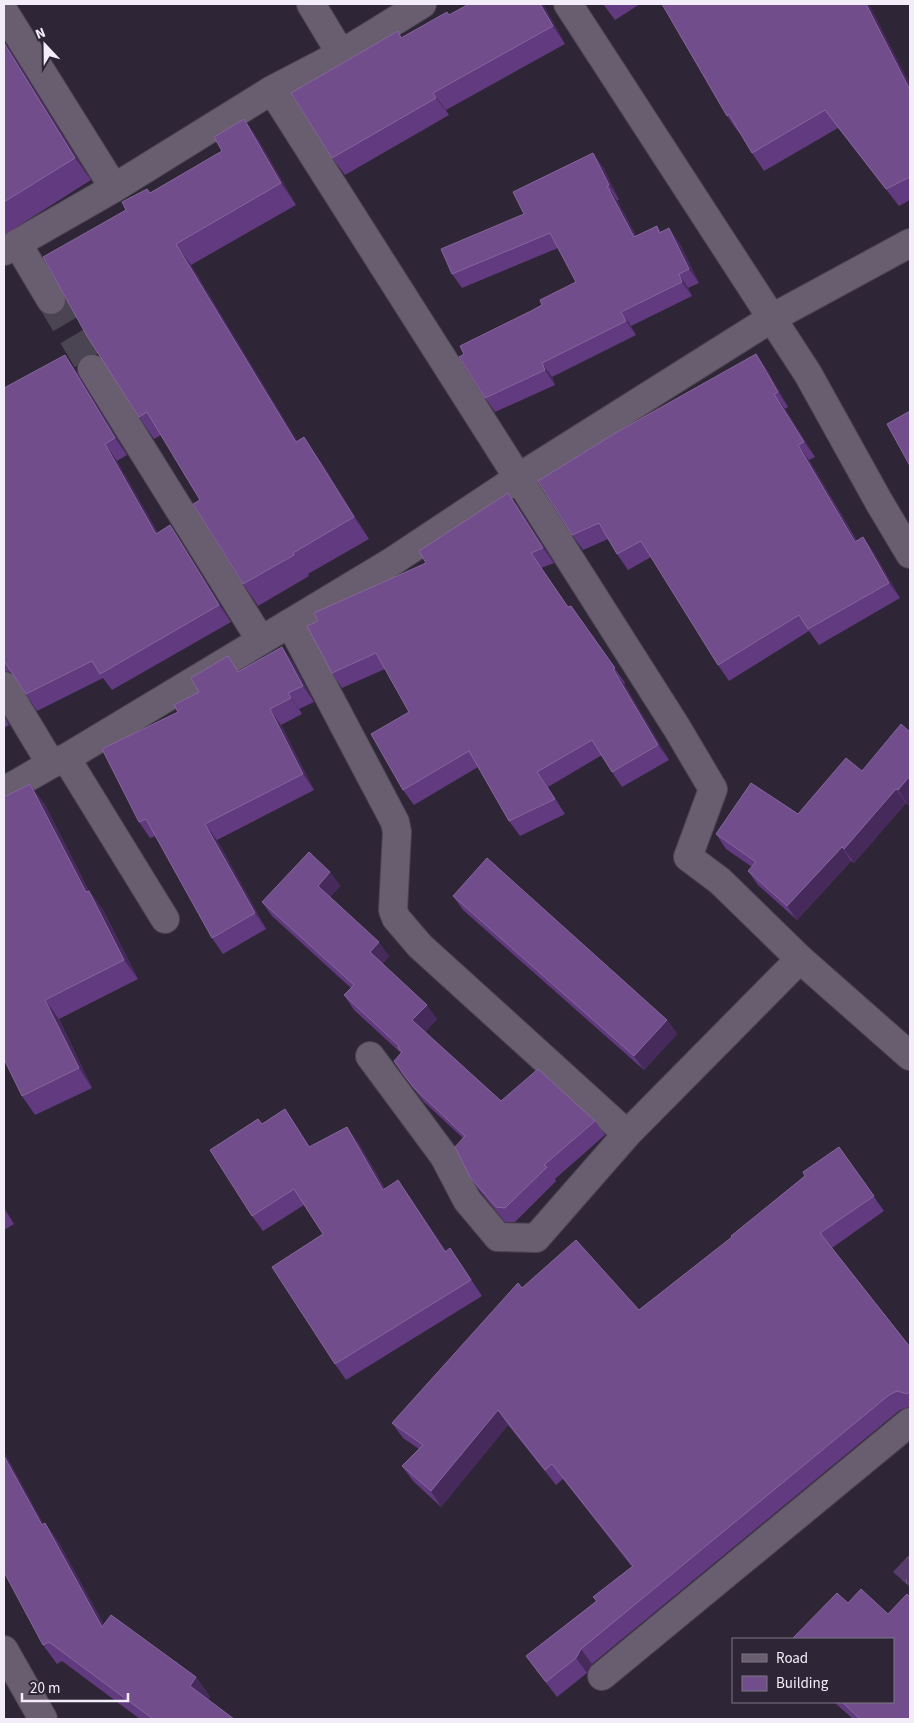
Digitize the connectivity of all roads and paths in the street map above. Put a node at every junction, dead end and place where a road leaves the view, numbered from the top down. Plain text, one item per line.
1 (311, 4) edge
2 (422, 4) edge
3 (568, 4) edge
4 (4, 12) edge
5 (341, 54) junction
6 (272, 90) junction
7 (114, 188) junction
8 (910, 243) edge
9 (10, 247) edge
10 (51, 300) tunnel mouth
11 (772, 318) junction
12 (92, 369) tunnel mouth
13 (518, 478) junction
14 (910, 554) edge
15 (290, 624) junction
16 (260, 639) junction
17 (4, 686) edge
18 (58, 761) junction
19 (4, 791) edge
20 (165, 919) dead end
21 (800, 959) junction
22 (370, 1056) dead end
23 (910, 1056) edge
24 (628, 1134) junction
25 (910, 1422) edge
26 (4, 1650) edge
27 (602, 1676) dead end
28 (44, 1718) edge

1 - 5 street
2 - 5 street
3 - 11 street
4 - 7 street
5 - 6 street
6 - 7 street
6 - 13 street
7 - 9 street
8 - 11 street
9 - 10 street
11 - 13 street
11 - 14 street
12 - 16 street
13 - 15 street
13 - 21 street
15 - 16 street
15 - 24 street
16 - 18 street
17 - 18 street
18 - 19 street
18 - 20 street
21 - 23 street
21 - 24 street
22 - 24 street
25 - 27 street
26 - 28 street

